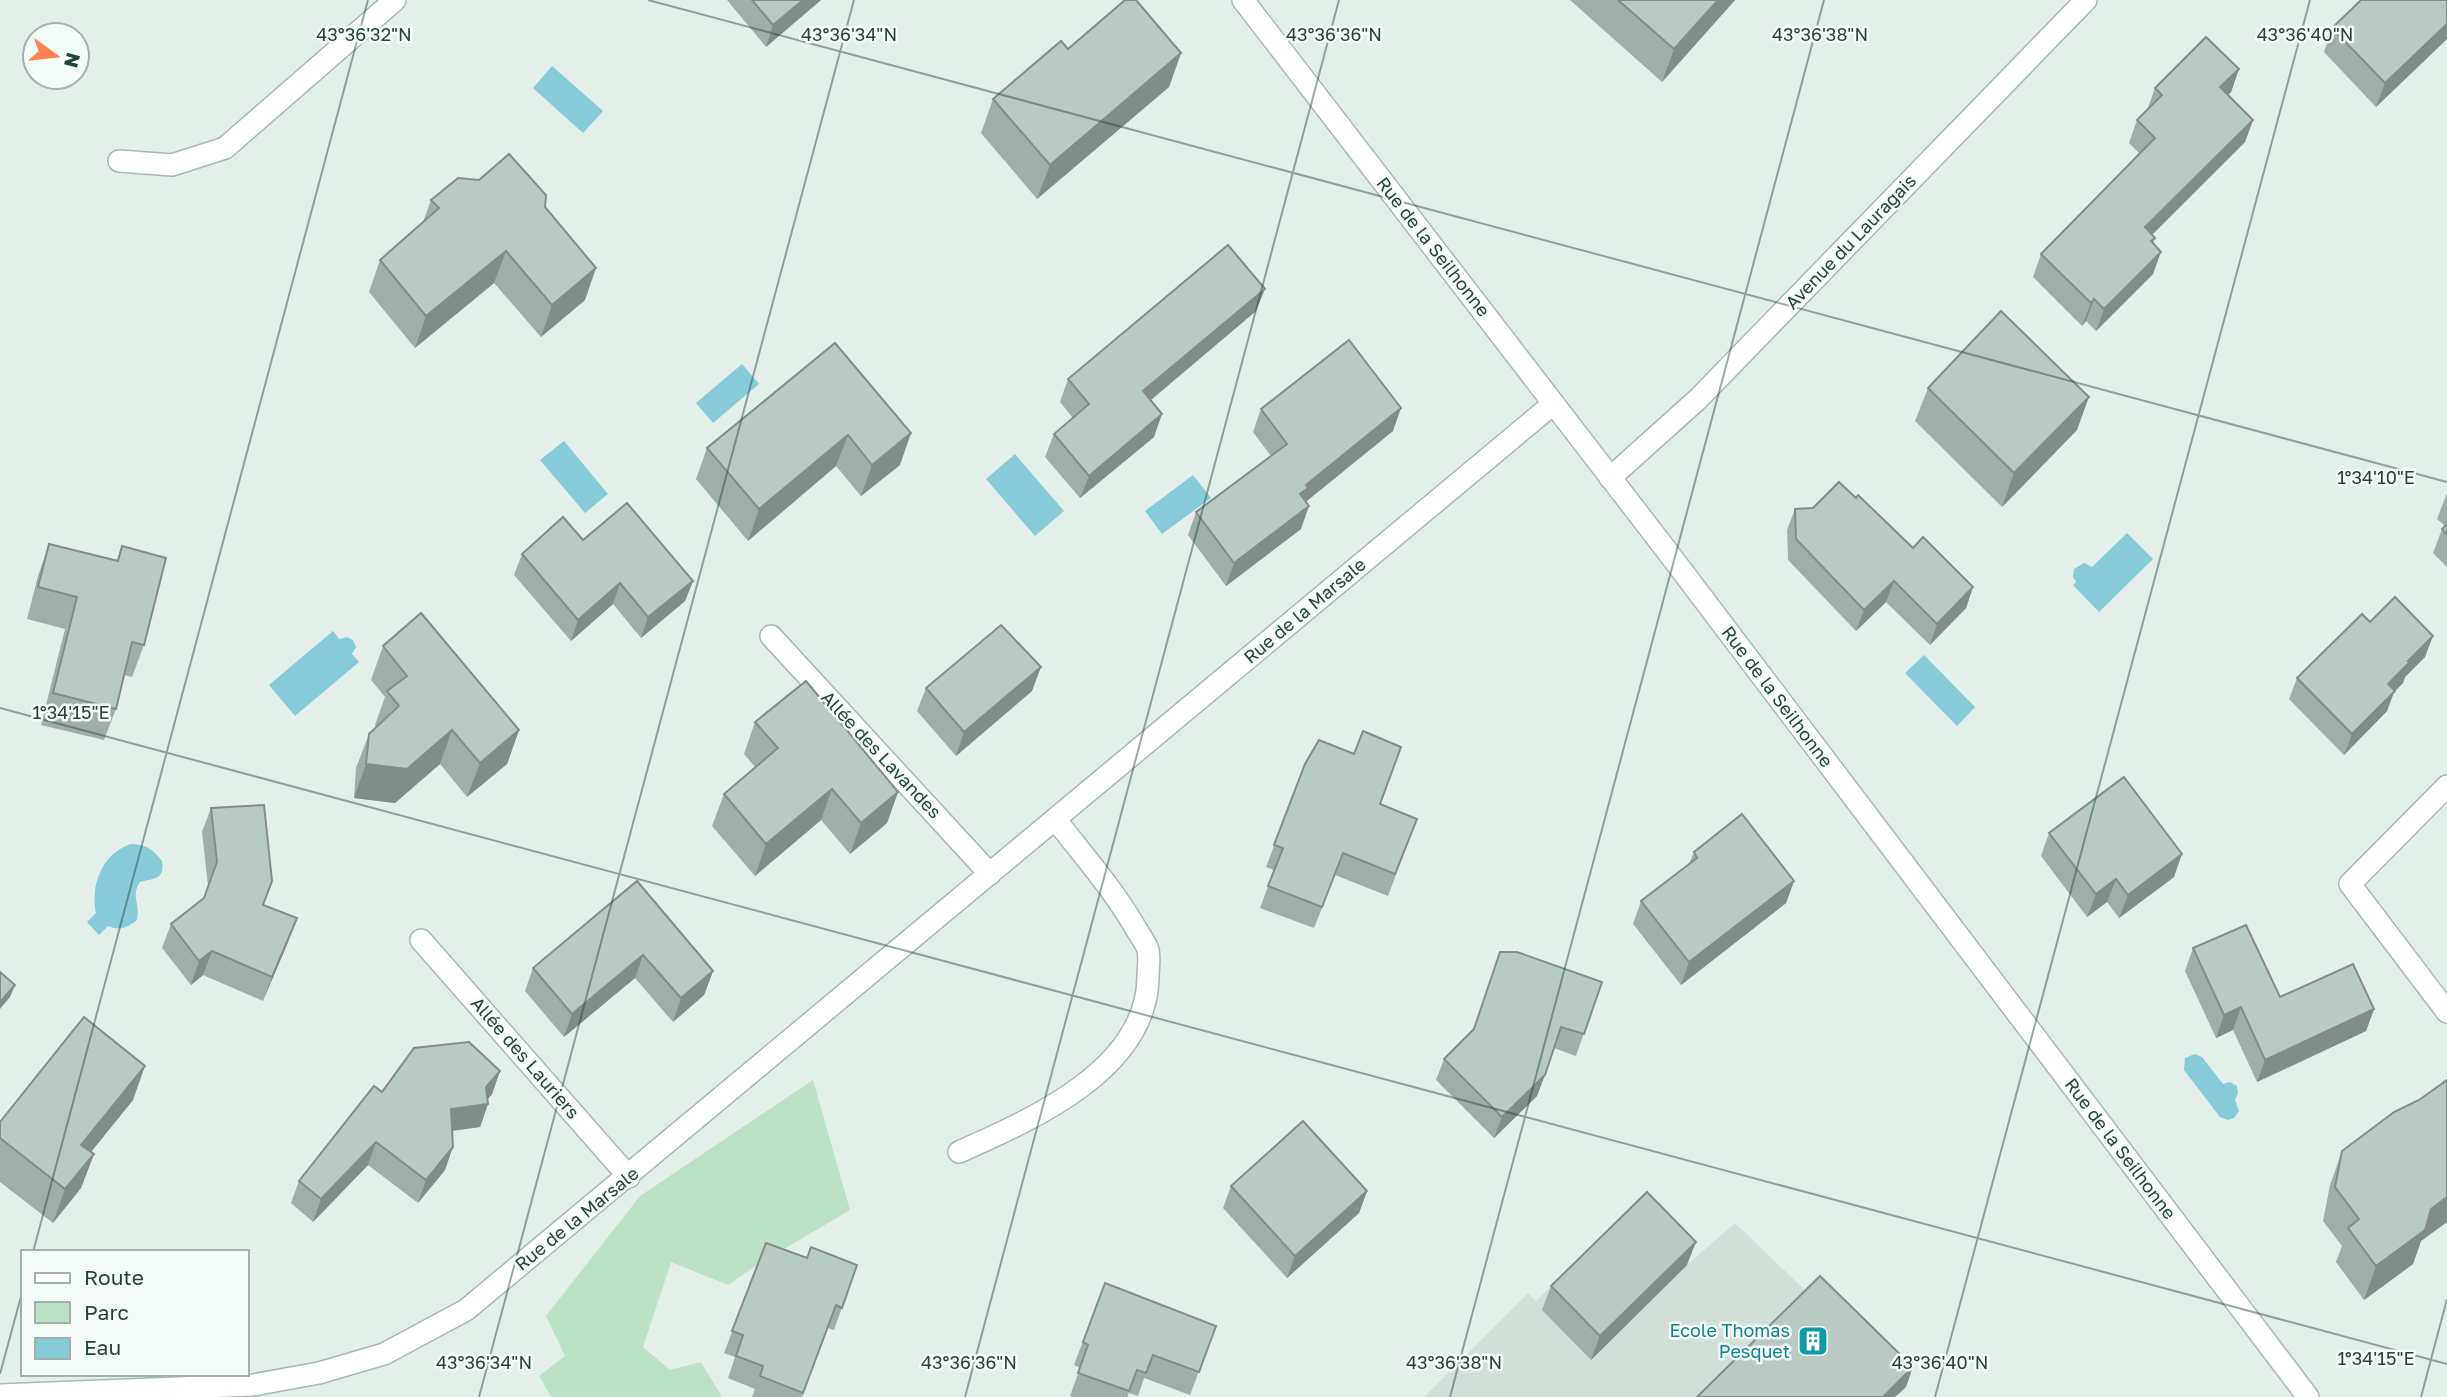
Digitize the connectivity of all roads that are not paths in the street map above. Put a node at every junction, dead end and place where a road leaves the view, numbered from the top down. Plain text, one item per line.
1 (396, 0) edge
2 (1242, 0) edge
3 (2086, 0) edge
4 (119, 161) dead end
5 (1553, 404) junction
6 (1610, 478) junction
7 (771, 636) dead end
8 (2447, 786) edge
9 (1056, 820) junction
10 (990, 874) junction
11 (421, 940) dead end
12 (2447, 1012) edge
13 (959, 1152) dead end
14 (629, 1177) junction
15 (0, 1395) edge
16 (2308, 1397) edge

1 - 4 street
2 - 5 street, Rue de la Seilhonne
3 - 6 street, Avenue du Lauragais
5 - 6 street, Rue de la Seilhonne
5 - 9 street, Rue de la Marsale
6 - 16 street, Rue de la Seilhonne
7 - 10 street, Allée des Lavandes
8 - 12 street
9 - 10 street, Rue de la Marsale
9 - 13 street
10 - 14 street, Rue de la Marsale
11 - 14 street, Allée des Lauriers
14 - 15 street, Rue de la Marsale

